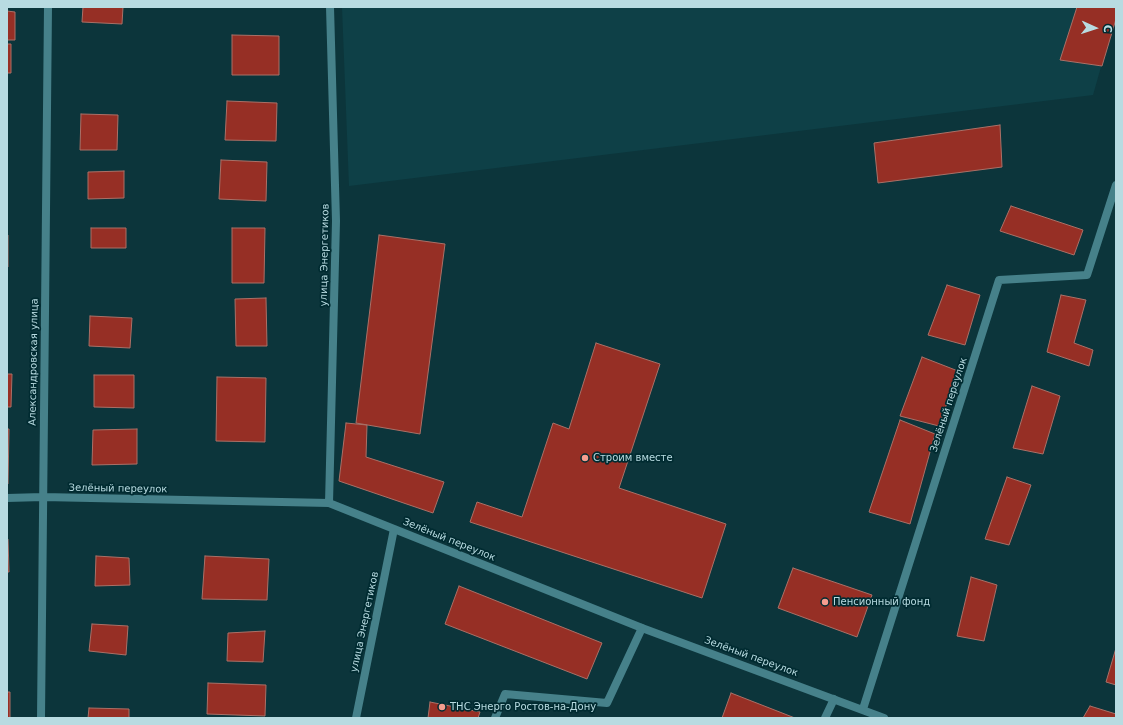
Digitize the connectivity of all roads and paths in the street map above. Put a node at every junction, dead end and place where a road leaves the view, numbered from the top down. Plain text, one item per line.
1 (48, 7) edge
2 (330, 7) edge
3 (1116, 185) edge
4 (43, 497) junction
5 (7, 498) edge
6 (329, 504) junction
7 (394, 529) junction
8 (642, 628) junction
9 (834, 699) junction
10 (862, 709) junction
11 (41, 718) edge
12 (356, 718) edge
13 (496, 718) edge
14 (825, 718) edge
15 (884, 718) edge

1 - 4 street, Александровская улица
2 - 6 street, улица Энергетиков
3 - 10 street, Зелёный переулок
4 - 5 street, Зелёный переулок
4 - 6 street, Зелёный переулок
4 - 11 street, Александровская улица
6 - 7 street, Зелёный переулок
7 - 8 street, Зелёный переулок
7 - 12 street, улица Энергетиков
8 - 9 street, Зелёный переулок
8 - 13 street
9 - 10 street, Зелёный переулок
9 - 14 street
10 - 15 street, Зелёный переулок

